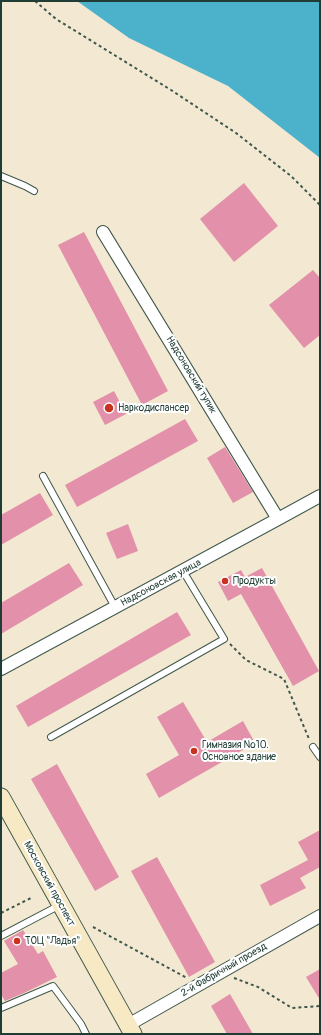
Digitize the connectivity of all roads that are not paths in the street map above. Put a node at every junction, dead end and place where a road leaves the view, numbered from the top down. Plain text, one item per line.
1 (1, 176) edge
2 (34, 191) dead end
3 (103, 232) dead end
4 (43, 476) dead end
5 (320, 496) edge
6 (278, 519) junction
7 (183, 571) junction
8 (115, 607) junction
9 (1, 669) edge
10 (51, 737) dead end
11 (313, 747) road end
12 (320, 757) edge
13 (1, 797) edge
14 (60, 905) junction
15 (320, 916) edge
16 (1, 936) edge
17 (1, 1008) edge
18 (131, 1030) edge
19 (86, 1034) edge

1 - 2 lane
3 - 6 street, Надсоновский тупик
4 - 8 lane
5 - 6 street, Надсоновская улица
6 - 7 street, Надсоновская улица
7 - 8 street, Надсоновская улица
7 - 10 lane
8 - 9 street, Надсоновская улица
11 - 12 lane
13 - 14 main road, Московский проспект
14 - 16 lane
14 - 18 main road, Московский проспект
15 - 18 street, 2-й Фабричный проезд
17 - 19 lane

